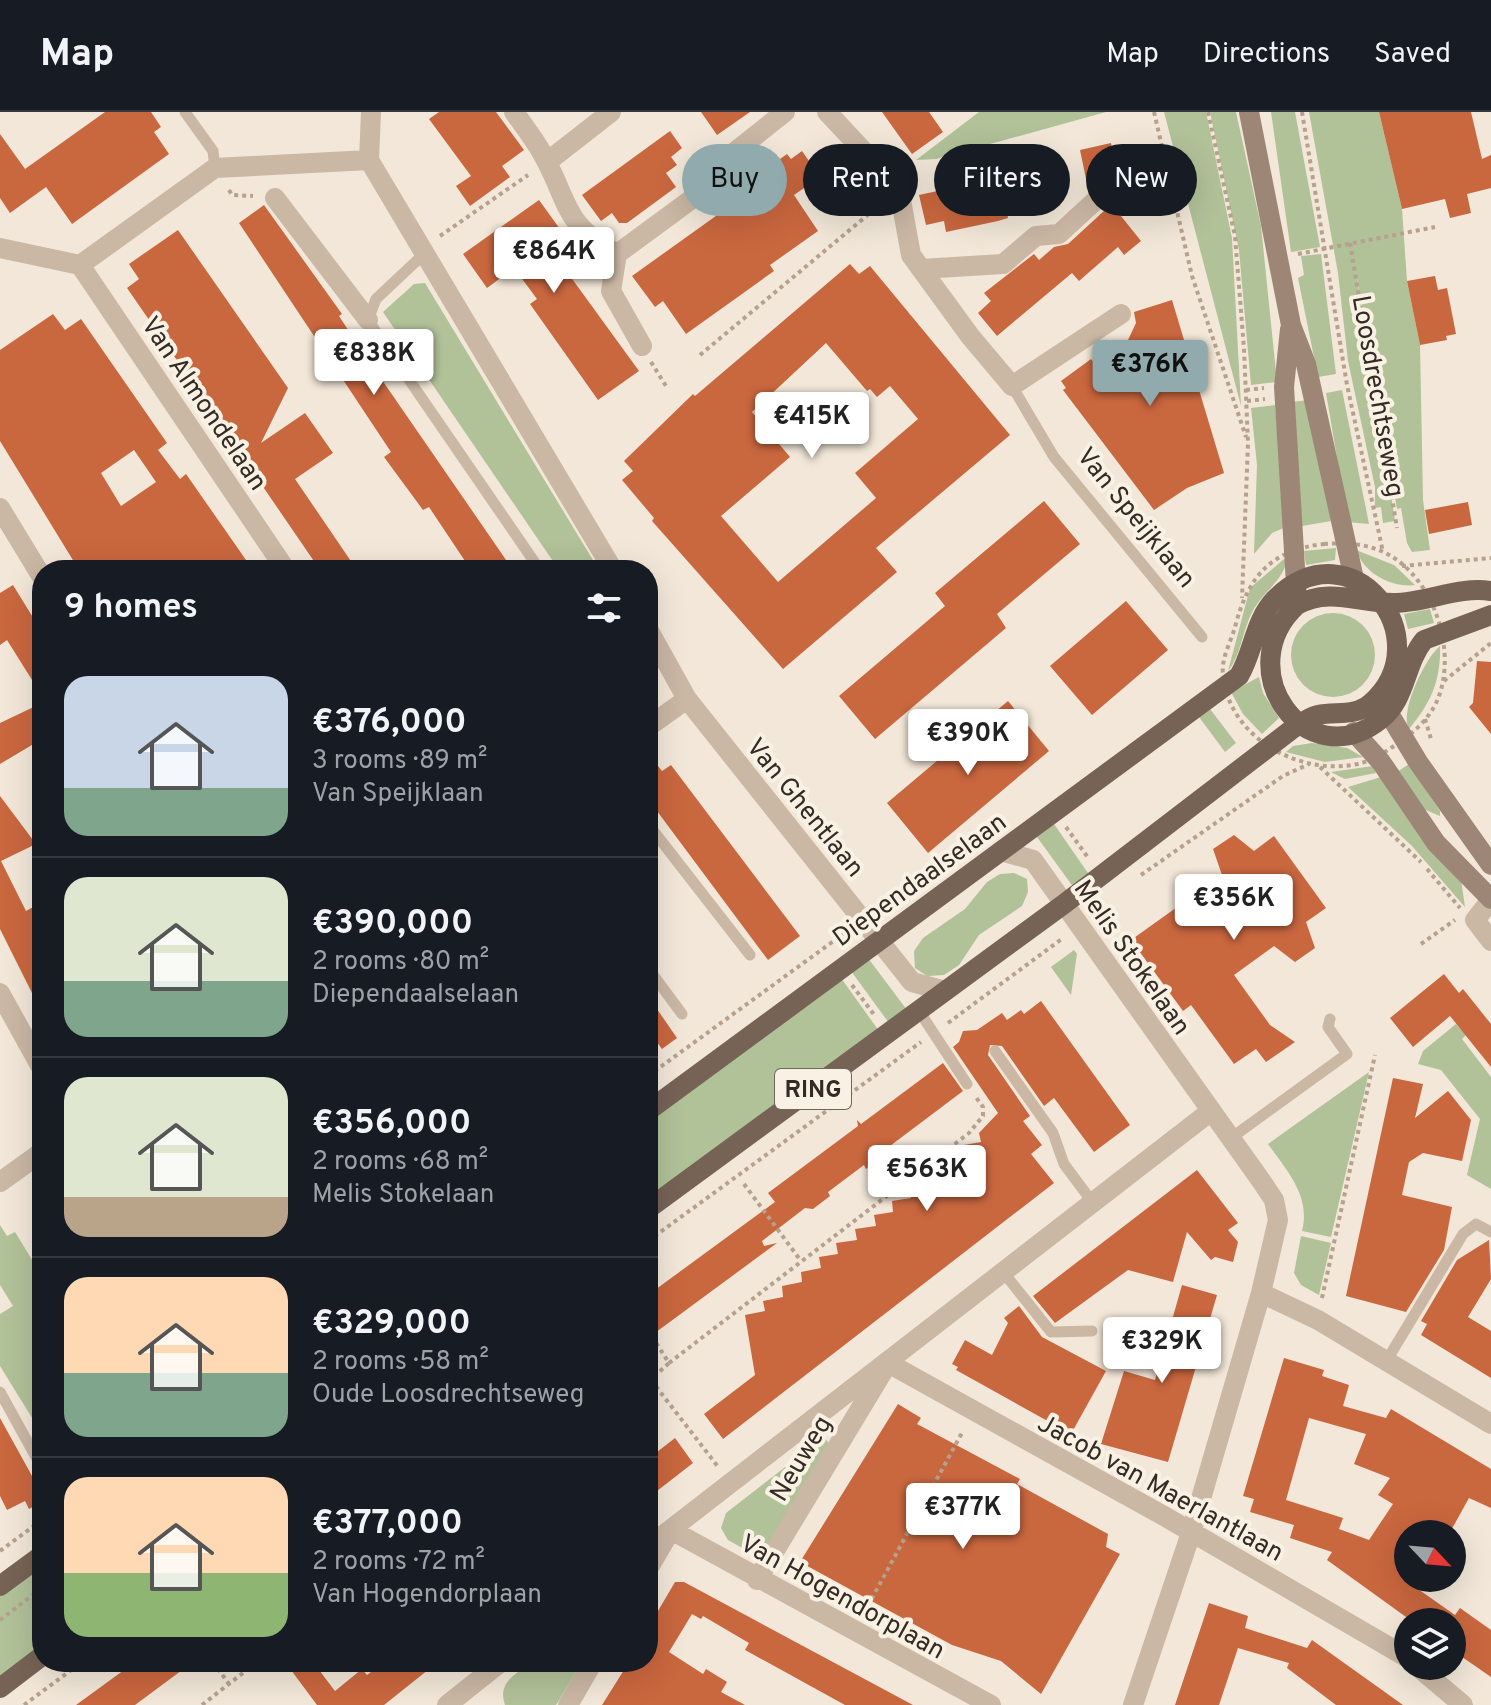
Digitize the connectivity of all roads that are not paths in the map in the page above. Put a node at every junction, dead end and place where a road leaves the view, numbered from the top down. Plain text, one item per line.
1 (185, 112) edge
2 (371, 112) edge
3 (514, 112) edge
4 (611, 112) edge
5 (785, 112) edge
6 (827, 112) edge
7 (1249, 112) edge
8 (369, 160) junction
9 (547, 162) junction
10 (215, 168) junction
11 (275, 198) dead end
12 (1086, 209) edge
13 (0, 248) edge
14 (423, 251) junction
15 (617, 254) junction
16 (80, 265) junction
17 (921, 269) junction
18 (1121, 314) dead end
19 (368, 320) junction
20 (1291, 325) junction
21 (642, 346) dead end
22 (1012, 386) junction
23 (0, 508) edge
24 (279, 560) edge
25 (533, 560) edge
26 (607, 560) edge
27 (32, 561) edge
28 (1354, 579) junction
29 (1296, 584) junction
30 (1491, 591) edge
31 (1383, 602) junction
32 (1297, 605) junction
33 (1491, 615) edge
34 (1202, 637) dead end
35 (658, 647) edge
36 (687, 699) junction
37 (1383, 703) junction
38 (658, 720) edge
39 (1299, 724) junction
40 (1354, 732) junction
41 (658, 837) edge
42 (1001, 851) junction
43 (1491, 865) edge
44 (1491, 900) edge
45 (1064, 904) junction
46 (880, 941) junction
47 (1491, 941) edge
48 (750, 955) dead end
49 (658, 982) edge
50 (945, 991) junction
51 (0, 993) edge
52 (919, 1011) junction
53 (682, 1014) dead end
54 (1330, 1019) dead end
55 (32, 1051) edge
56 (995, 1051) dead end
57 (967, 1084) road end
58 (658, 1104) edge
59 (1211, 1111) junction
60 (1231, 1138) junction
61 (32, 1159) edge
62 (0, 1182) edge
63 (658, 1202) edge
64 (1093, 1203) junction
65 (1491, 1232) edge
66 (1004, 1273) junction
67 (1261, 1293) junction
68 (1092, 1331) dead end
69 (1387, 1360) junction
70 (888, 1363) junction
71 (0, 1392) edge
72 (1491, 1424) edge
73 (32, 1450) edge
74 (671, 1530) junction
75 (1191, 1533) junction
76 (658, 1540) edge
77 (658, 1552) edge
78 (32, 1562) edge
79 (757, 1580) junction
80 (0, 1586) edge
81 (1394, 1650) edge
82 (32, 1664) edge
83 (489, 1672) edge
84 (587, 1672) edge
85 (1434, 1680) edge
86 (0, 1688) edge
87 (452, 1704) edge
88 (568, 1705) edge
89 (991, 1705) edge
90 (1133, 1705) edge
91 (1463, 1705) edge

1 - 10 lane
2 - 8 street
3 - 9 street
4 - 9 street
5 - 15 street
6 - 17 street, Van Speijklaan
7 - 20 main road
8 - 10 street
8 - 14 street
9 - 15 street
10 - 16 street
11 - 19 street
12 - 17 street
13 - 16 street
14 - 19 lane
14 - 26 street
15 - 21 street
16 - 24 street, Van Almondelaan
17 - 22 street, Van Speijklaan
18 - 22 street
19 - 25 lane
20 - 28 main road
20 - 29 main road
22 - 34 lane, Van Speijklaan
23 - 27 street
28 - 29 main road
28 - 31 main road
29 - 32 main road
29 - 42 main road, Diependaalselaan
30 - 31 main road
31 - 32 main road
31 - 37 main road
32 - 39 main road
33 - 37 main road
35 - 36 street, Van Ghentlaan
36 - 38 street
36 - 46 street, Van Ghentlaan
37 - 39 main road, RING
37 - 40 main road
37 - 43 main road
39 - 40 main road
39 - 45 main road, RING
40 - 44 main road
41 - 48 lane
42 - 45 street, Melis Stokelaan
42 - 46 main road, Diependaalselaan
44 - 47 street
45 - 50 main road, RING
45 - 59 street, Melis Stokelaan
46 - 50 street, Van Ghentlaan
46 - 58 main road, Diependaalselaan
49 - 53 lane
50 - 52 main road, RING
51 - 55 street
52 - 57 lane
52 - 63 main road, RING
54 - 60 lane
56 - 64 lane
59 - 60 street, Melis Stokelaan
59 - 64 street, Neuweg
60 - 67 street, Melis Stokelaan
61 - 62 street
64 - 66 street, Neuweg
65 - 69 lane
66 - 68 lane
66 - 70 street, Neuweg
67 - 69 street
67 - 75 street, Melis Stokelaan
69 - 72 street
70 - 74 street, Neuweg
70 - 75 street, Jacob van Maerlantlaan
70 - 79 street, Neuweg
71 - 73 lane
74 - 76 street, Neuweg
74 - 77 street, Neuweg
74 - 79 street, Van Hogendorplaan
75 - 81 street, Jacob van Maerlantlaan
75 - 90 street, Melis Stokelaan
78 - 80 main road
79 - 89 street, Van Hogendorplaan
82 - 86 main road
83 - 87 street
84 - 88 street
85 - 91 street

